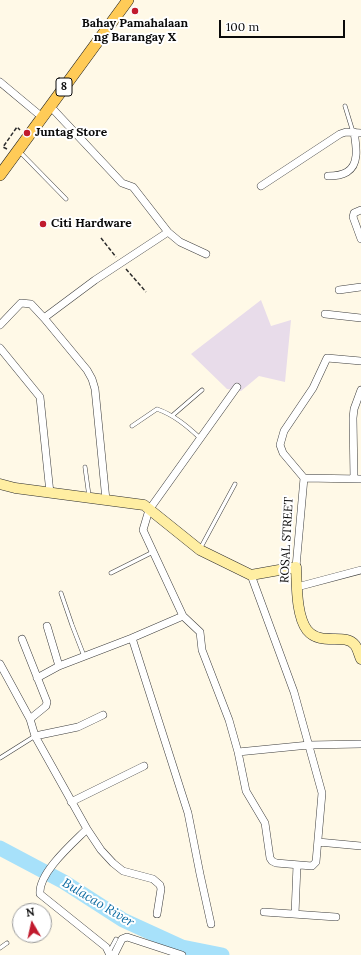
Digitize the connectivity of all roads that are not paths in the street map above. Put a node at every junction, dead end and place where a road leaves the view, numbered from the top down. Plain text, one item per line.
1 (128, 0) edge
2 (0, 82) edge
3 (50, 106) junction
4 (346, 106) dead end
5 (42, 117) junction
6 (357, 133) edge
7 (18, 150) junction
8 (0, 175) edge
9 (328, 176) dead end
10 (261, 186) dead end
11 (66, 199) dead end
12 (361, 210) edge
13 (168, 232) junction
14 (361, 239) edge
15 (206, 254) dead end
16 (361, 287) edge
17 (339, 290) dead end
18 (325, 314) dead end
19 (44, 318) junction
20 (361, 318) edge
21 (0, 325) edge
22 (0, 348) edge
23 (361, 361) edge
24 (236, 388) dead end
25 (202, 390) dead end
26 (361, 390) edge
27 (173, 415) junction
28 (132, 426) dead end
29 (200, 438) junction
30 (85, 467) dead end
31 (304, 478) junction
32 (358, 479) edge
33 (0, 484) edge
34 (235, 484) dead end
35 (50, 493) junction
36 (89, 498) junction
37 (106, 500) junction
38 (149, 510) junction
39 (200, 550) junction
40 (153, 552) junction
41 (296, 567) junction
42 (361, 570) edge
43 (111, 573) dead end
44 (251, 575) junction
45 (297, 588) junction
46 (61, 592) dead end
47 (183, 616) junction
48 (47, 626) dead end
49 (132, 638) junction
50 (22, 639) dead end
51 (84, 656) junction
52 (361, 659) edge
53 (0, 664) edge
54 (59, 666) junction
55 (37, 678) junction
56 (103, 715) dead end
57 (30, 719) junction
58 (35, 736) junction
59 (361, 744) edge
60 (309, 745) junction
61 (238, 752) junction
62 (0, 758) edge
63 (144, 766) dead end
64 (71, 802) junction
65 (87, 830) junction
66 (318, 842) junction
67 (361, 846) edge
68 (297, 865) junction
69 (264, 912) dead end
70 (157, 914) dead end
71 (295, 914) junction
72 (336, 917) dead end
73 (211, 924) dead end
74 (116, 939) dead end
75 (7, 943) dead end
76 (0, 948) edge
77 (111, 954) edge
78 (182, 955) edge

1 - 3 main road, 8
2 - 5 street
3 - 5 main road, 8
3 - 13 street
4 - 6 lane
5 - 7 main road, 8
6 - 9 street
6 - 10 street
7 - 8 main road, 8
7 - 11 lane
12 - 14 street
13 - 15 street
13 - 19 street
16 - 17 street
18 - 20 street
19 - 21 street
19 - 37 street
22 - 35 street
23 - 31 street
24 - 29 street
25 - 27 lane
26 - 32 street
27 - 28 lane
27 - 29 lane
29 - 38 street
30 - 36 lane
31 - 32 street
31 - 41 street, ROSAL STREET
33 - 35 street
34 - 39 lane
35 - 36 street
36 - 37 street
37 - 38 street
38 - 39 street
38 - 40 street
39 - 44 street
40 - 43 lane
40 - 47 street
41 - 44 street
41 - 45 street, ROSAL STREET
42 - 45 street
44 - 60 street
45 - 52 street, ROSAL STREET
46 - 51 lane
47 - 49 street
47 - 61 street
48 - 54 street
49 - 51 street
49 - 73 street
50 - 55 street
51 - 54 street
53 - 57 street
54 - 55 street
55 - 57 street
56 - 58 street
57 - 58 street
58 - 62 lane
58 - 64 street
59 - 60 street
60 - 61 street
60 - 66 street
61 - 68 street
63 - 64 street
64 - 65 street
65 - 70 street
65 - 77 street
66 - 67 street
66 - 68 street
68 - 71 street
69 - 71 street
71 - 72 street
74 - 77 lane
75 - 76 lane
77 - 78 street

